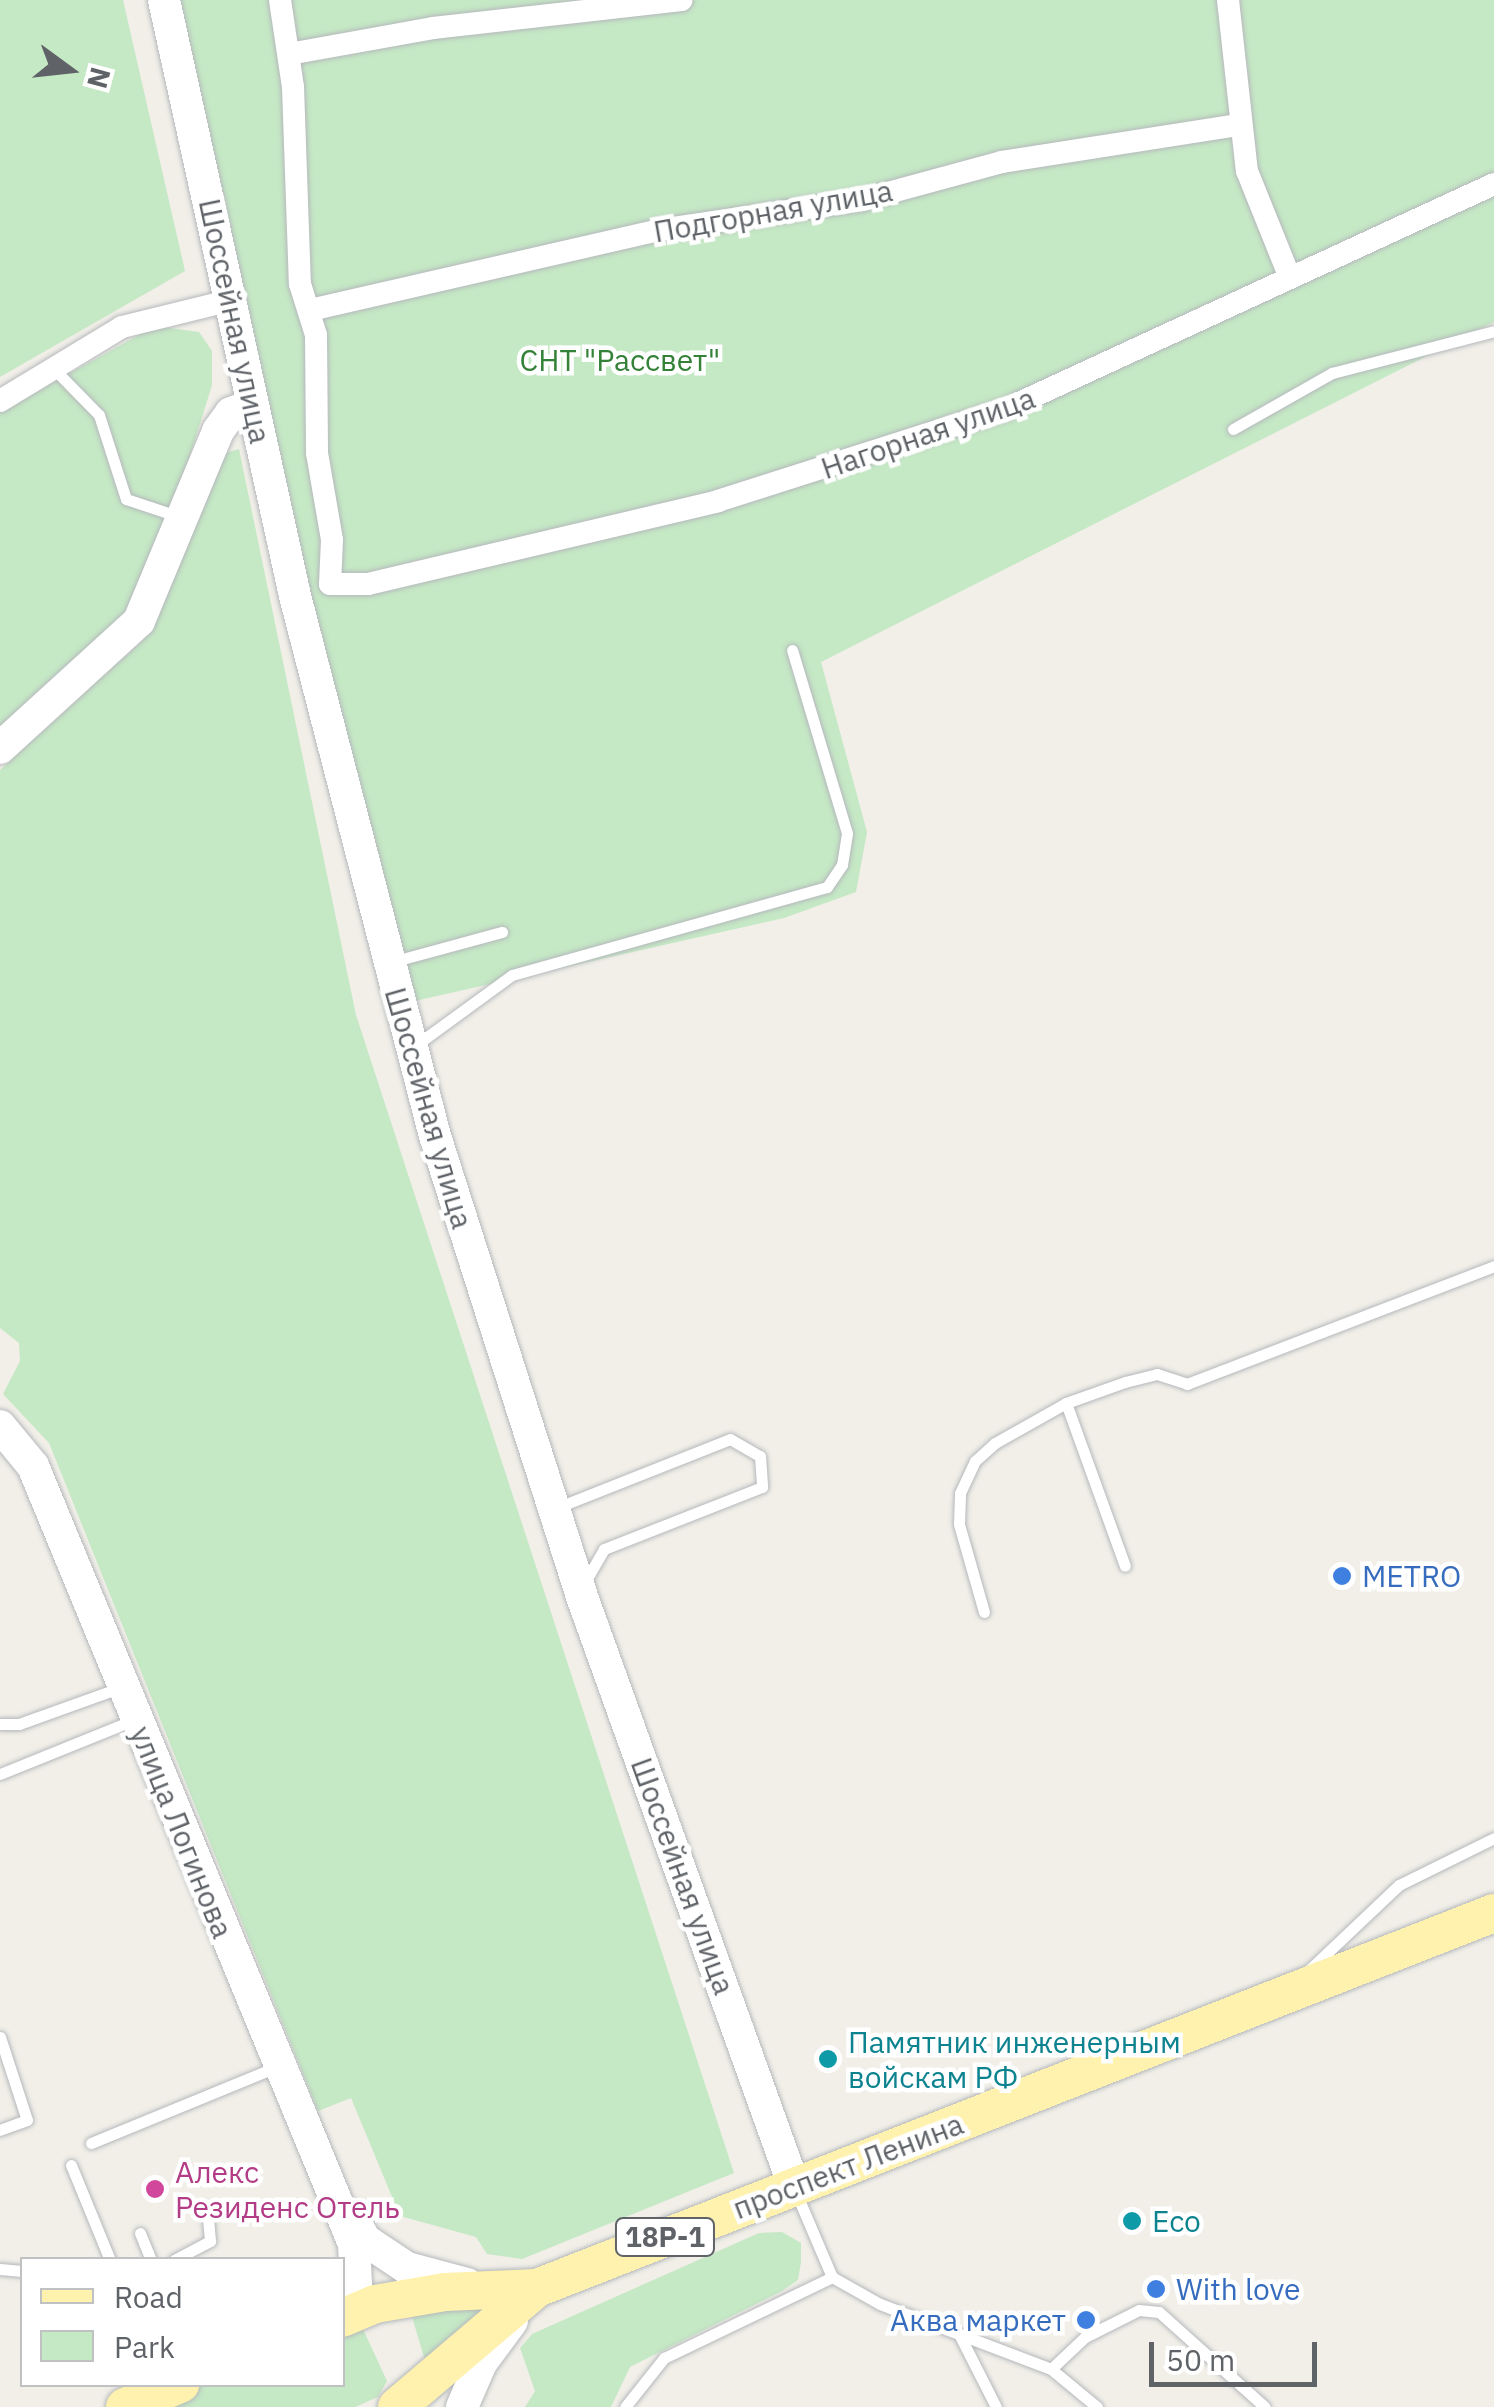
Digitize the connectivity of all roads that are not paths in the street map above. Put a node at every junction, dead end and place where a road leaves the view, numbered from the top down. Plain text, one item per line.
1 (164, 0) edge
2 (280, 0) edge
3 (681, 0) edge
4 (1228, 0) edge
5 (289, 54) junction
6 (1239, 125) junction
7 (1494, 184) edge
8 (1290, 278) junction
9 (232, 300) junction
10 (310, 310) junction
11 (1494, 330) edge
12 (54, 369) junction
13 (0, 401) edge
14 (253, 404) junction
15 (1233, 429) dead end
16 (184, 518) junction
17 (330, 584) junction
18 (294, 596) junction
19 (792, 650) dead end
20 (0, 748) edge
21 (502, 932) dead end
22 (386, 964) junction
23 (410, 1050) junction
24 (1494, 1266) edge
25 (1066, 1403) junction
26 (0, 1426) edge
27 (555, 1508) junction
28 (1125, 1566) dead end
29 (581, 1594) junction
30 (984, 1612) dead end
31 (122, 1688) junction
32 (136, 1719) junction
33 (0, 1724) edge
34 (0, 1774) edge
35 (1494, 1838) edge
36 (1494, 1913) edge
37 (1281, 1997) junction
38 (1, 2045) edge
39 (278, 2066) junction
40 (0, 2130) edge
41 (91, 2143) dead end
42 (314, 2153) junction
43 (71, 2165) dead end
44 (794, 2186) junction
45 (207, 2208) dead end
46 (140, 2234) dead end
47 (109, 2257) edge
48 (150, 2257) edge
49 (179, 2257) edge
50 (832, 2276) junction
51 (537, 2288) junction
52 (345, 2304) edge
53 (345, 2317) edge
54 (959, 2334) junction
55 (1051, 2369) junction
56 (173, 2387) edge
57 (125, 2407) edge
58 (397, 2407) edge
59 (462, 2407) edge
60 (625, 2407) edge
61 (996, 2407) edge
62 (1096, 2407) edge
63 (1265, 2407) edge

1 - 9 street, Шоссейная улица
2 - 5 street
3 - 5 street
4 - 6 street
5 - 10 street
6 - 8 street
6 - 10 street, Подгорная улица
7 - 8 street, Нагорная улица
8 - 17 street, Нагорная улица
9 - 12 street
9 - 14 street, Шоссейная улица
10 - 17 street
11 - 15 lane
12 - 13 street
12 - 16 lane
14 - 16 street
14 - 18 street, Шоссейная улица
16 - 20 street
17 - 18 street, Нагорная улица
18 - 22 street, Шоссейная улица
19 - 23 lane
21 - 22 lane
22 - 23 street, Шоссейная улица
23 - 27 street, Шоссейная улица
24 - 25 lane
25 - 28 lane
25 - 30 lane
26 - 31 street, улица Логинова
27 - 29 street, Шоссейная улица
27 - 29 lane
29 - 44 street, Шоссейная улица
31 - 32 street, улица Логинова
31 - 33 lane
32 - 34 lane
32 - 39 street, улица Логинова
35 - 37 lane
36 - 37 main road, проспект Ленина / 18Р-1
37 - 44 main road, проспект Ленина / 18Р-1
38 - 40 lane
39 - 41 lane
39 - 42 street, улица Логинова
42 - 51 street
42 - 52 street, улица Логинова
43 - 47 lane
44 - 50 lane
44 - 51 main road, проспект Ленина / 18Р-1
45 - 49 lane
46 - 48 lane
50 - 54 lane
50 - 60 lane
51 - 53 main road, проспект Ленина / 18Р-1
51 - 58 main road, проспект Ленина / 18Р-1
51 - 59 street
54 - 55 lane
54 - 61 lane
55 - 62 lane
55 - 63 lane
56 - 57 main road

